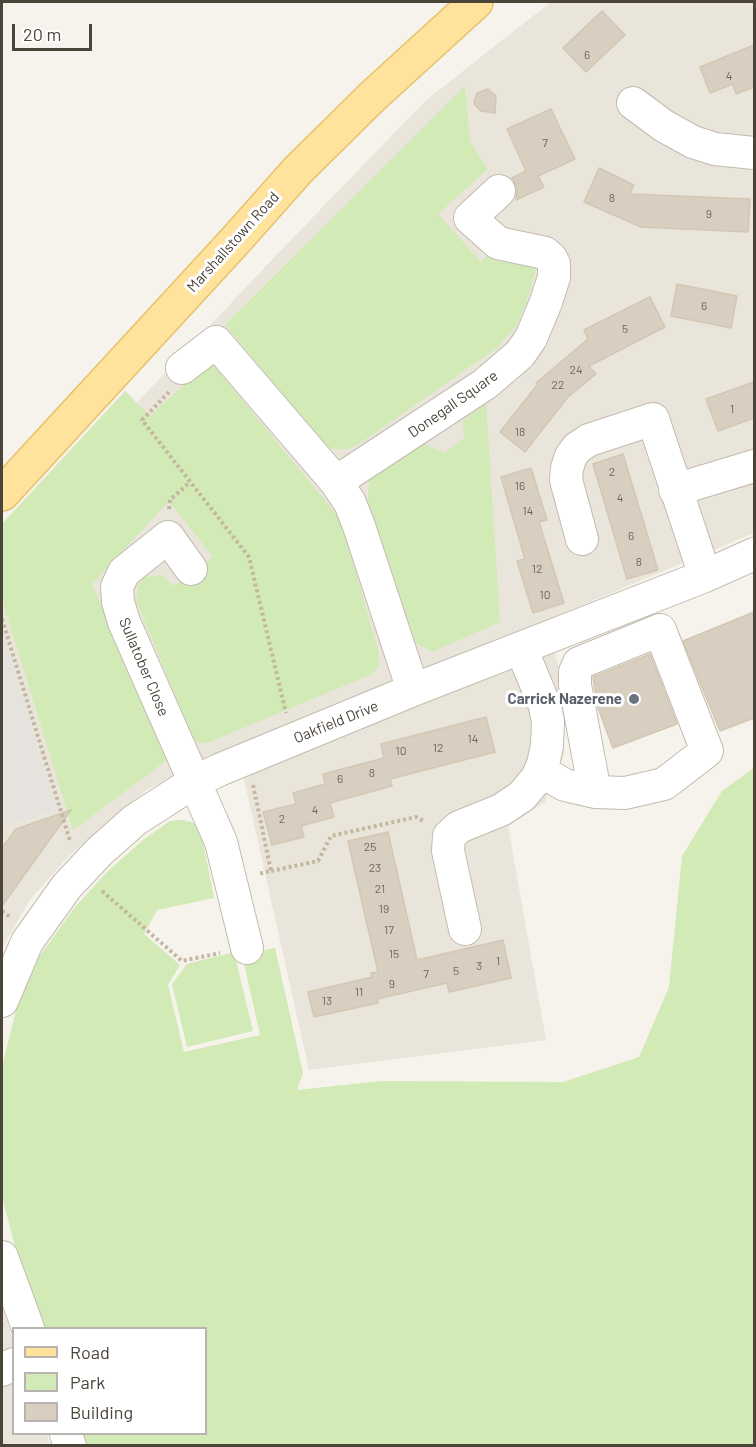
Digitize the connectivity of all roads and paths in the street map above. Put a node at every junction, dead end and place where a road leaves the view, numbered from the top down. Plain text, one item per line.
1 (476, 2) edge
2 (633, 103) dead end
3 (754, 153) edge
4 (499, 191) dead end
5 (182, 368) joint
6 (754, 466) edge
7 (336, 482) junction
8 (675, 490) junction
9 (2, 494) edge
10 (582, 539) dead end
11 (754, 554) edge
12 (191, 569) dead end
13 (705, 576) junction
14 (521, 648) junction
15 (413, 690) junction
16 (292, 740) junction
17 (247, 758) junction
18 (540, 771) junction
19 (194, 782) junction
20 (595, 792) junction
21 (449, 836) junction
22 (271, 871) junction
23 (231, 879) junction
24 (465, 929) dead end
25 (247, 948) dead end
26 (2, 1001) edge
27 (2, 1257) edge
28 (27, 1327) edge

1 - 9 main road, Marshallstown Road
2 - 3 street
4 - 7 street, Donegall Square
5 - 7 street
5 - 16 path
6 - 8 street
7 - 15 street
8 - 10 street
8 - 13 street
11 - 13 street, Oakfield Drive
12 - 19 street, Sullatober Close
13 - 14 street, Oakfield Drive
14 - 15 street, Oakfield Drive
14 - 18 street
15 - 16 street, Oakfield Drive
16 - 17 street, Oakfield Drive
17 - 19 street, Oakfield Drive
17 - 22 path
18 - 20 street
18 - 21 street
19 - 23 street
19 - 26 street, Oakfield Drive
20 - 20 street
21 - 22 path
21 - 24 street
22 - 23 path
23 - 25 street
27 - 28 street

